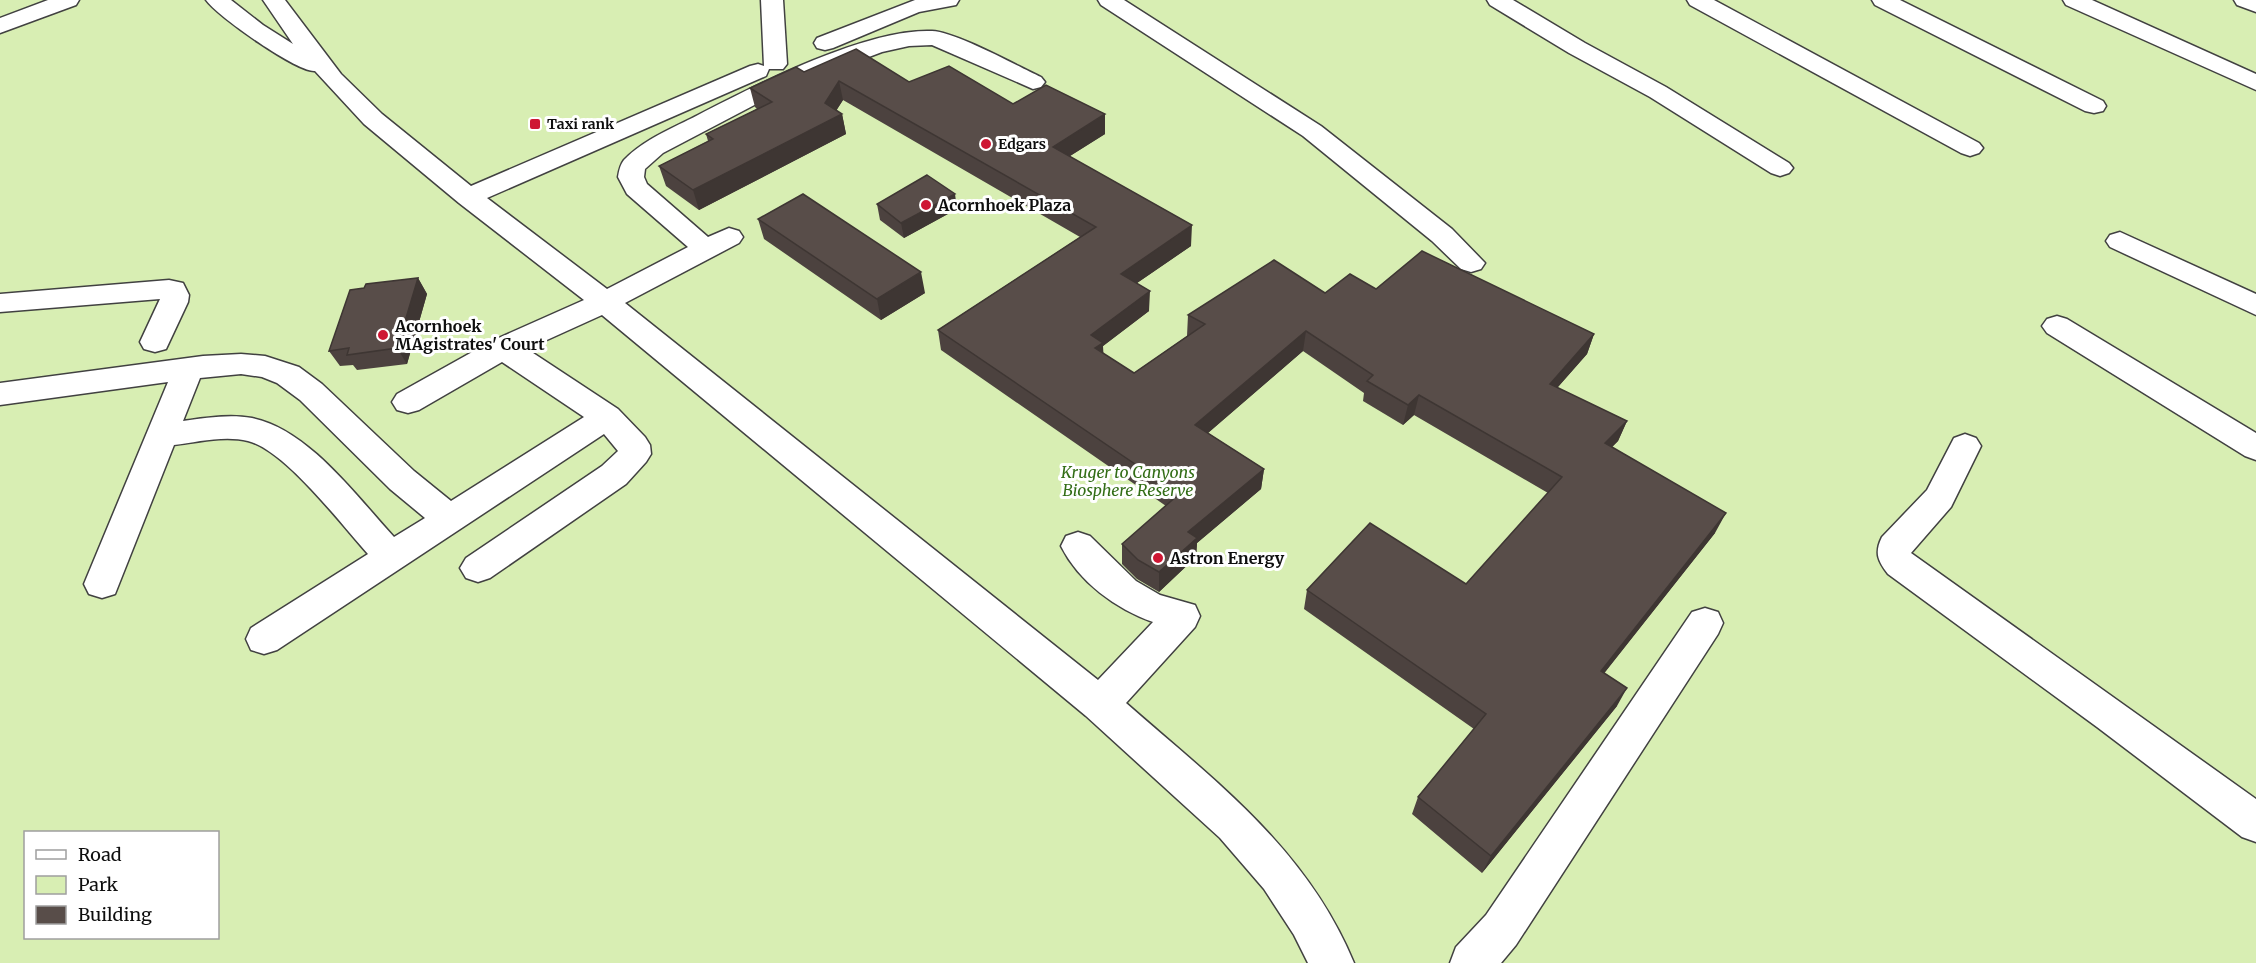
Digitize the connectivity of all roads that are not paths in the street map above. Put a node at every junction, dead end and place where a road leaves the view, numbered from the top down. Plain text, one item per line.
1 (68, 0) edge
2 (217, 0) edge
3 (274, 0) edge
4 (772, 0) edge
5 (948, 0) edge
6 (1109, 0) edge
7 (1498, 0) edge
8 (1698, 0) edge
9 (1883, 0) edge
10 (2074, 0) edge
11 (2245, 0) edge
12 (2256, 5) edge
13 (9, 22) edge
14 (0, 34) edge
15 (775, 64) junction
16 (333, 79) junction
17 (1033, 82) dead end
18 (2256, 83) edge
19 (2094, 106) dead end
20 (1970, 148) dead end
21 (1780, 168) dead end
22 (468, 196) junction
23 (2120, 241) dead end
24 (1471, 263) dead end
25 (0, 303) edge
26 (605, 303) junction
27 (2256, 305) edge
28 (2057, 326) dead end
29 (155, 342) dead end
30 (502, 348) junction
31 (188, 370) junction
32 (0, 394) edge
33 (408, 402) dead end
34 (607, 417) junction
35 (162, 435) junction
36 (1965, 446) dead end
37 (2256, 448) edge
38 (449, 519) junction
39 (1078, 546) dead end
40 (391, 557) junction
41 (478, 568) dead end
42 (102, 584) dead end
43 (1705, 623) dead end
44 (264, 639) dead end
45 (1100, 704) junction
46 (2256, 823) edge
47 (1332, 963) edge
48 (1472, 963) edge

1 - 13 street
2 - 16 street
3 - 16 street
4 - 15 street
5 - 15 street
6 - 24 street
7 - 21 street
8 - 20 street
9 - 19 street
10 - 18 street
11 - 12 street
13 - 14 street
15 - 22 street
16 - 22 street
17 - 26 street
22 - 26 street
23 - 27 street
25 - 29 street
26 - 30 street
26 - 45 street
28 - 37 street
30 - 33 street
30 - 34 street
31 - 32 street
31 - 35 street
31 - 38 street
34 - 38 street
34 - 41 street
35 - 40 street
35 - 42 street
36 - 46 street
38 - 40 street
39 - 45 street
40 - 44 street
43 - 48 street
45 - 47 street

